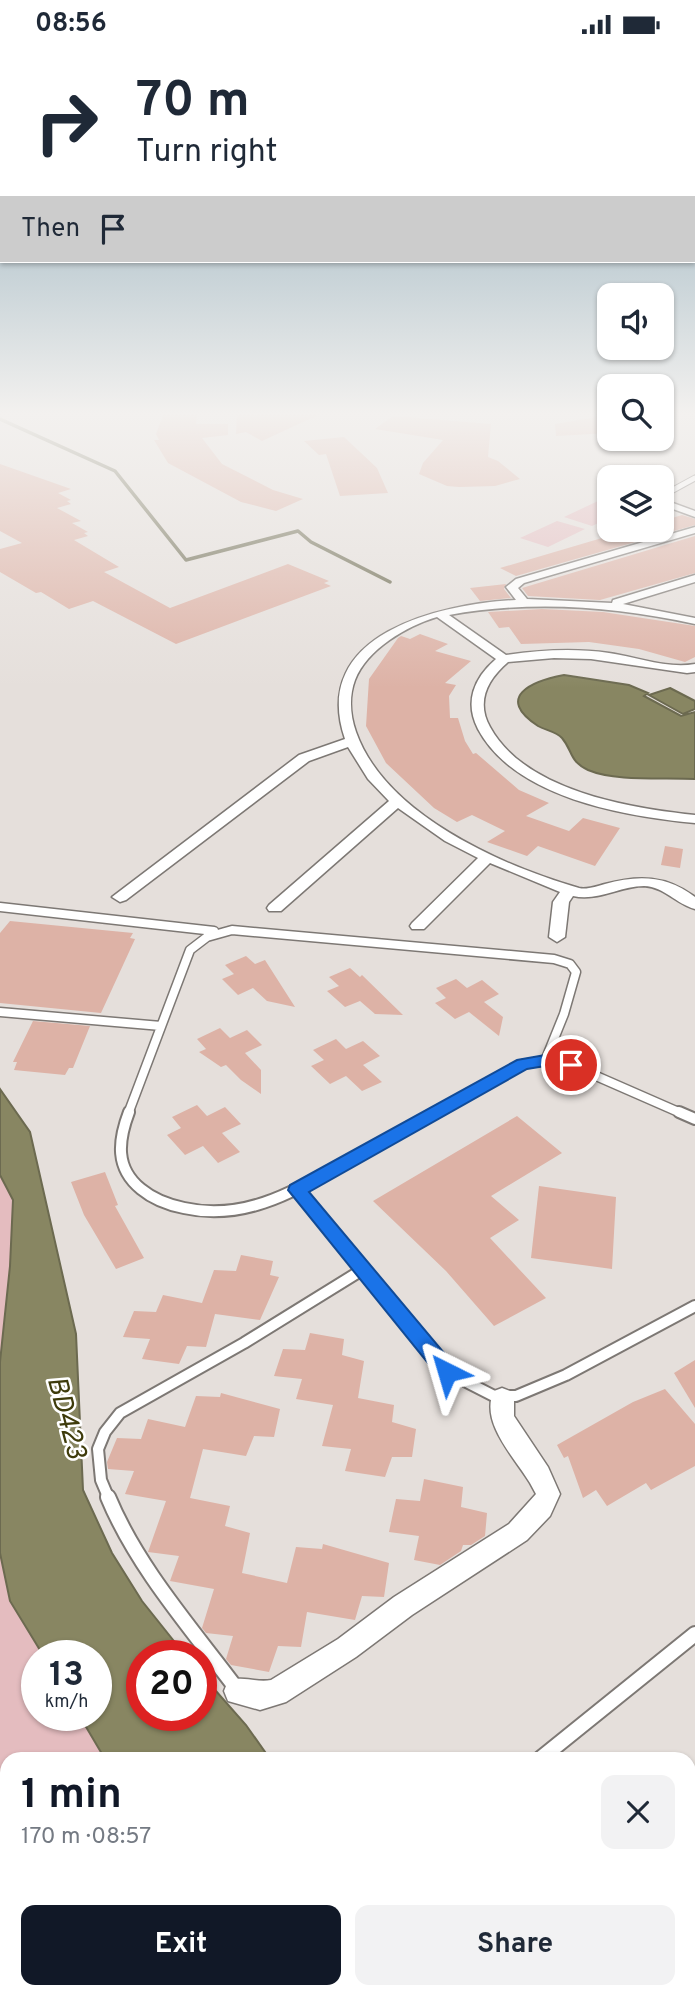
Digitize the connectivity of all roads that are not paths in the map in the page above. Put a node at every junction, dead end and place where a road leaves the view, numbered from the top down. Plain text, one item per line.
1 (674, 506) edge
2 (695, 514) edge
3 (695, 530) edge
4 (695, 578) edge
5 (523, 602) junction
6 (610, 604) junction
7 (439, 613) junction
8 (695, 621) edge
9 (503, 659) junction
10 (695, 669) edge
11 (350, 742) junction
12 (398, 801) junction
13 (695, 819) edge
14 (487, 858) junction
15 (569, 889) junction
16 (120, 897) dead end
17 (695, 904) edge
18 (0, 907) edge
19 (275, 908) dead end
20 (418, 926) dead end
21 (217, 931) junction
22 (558, 937) dead end
23 (0, 1012) edge
24 (161, 1026) junction
25 (545, 1061) junction
26 (695, 1119) edge
27 (297, 1190) junction
28 (362, 1270) junction
29 (695, 1305) edge
30 (502, 1398) junction
31 (695, 1634) edge
32 (238, 1691) joint
33 (549, 1752) edge

1 - 2 street
3 - 5 street
4 - 6 street
5 - 6 street
5 - 7 street
6 - 8 street
7 - 9 street
7 - 11 street
9 - 10 street
9 - 13 street
11 - 12 street
11 - 16 street
12 - 14 street
12 - 19 street
14 - 15 street
14 - 20 street
15 - 17 street
15 - 22 street
18 - 21 lane
21 - 24 lane
21 - 25 lane
23 - 24 lane
24 - 27 lane
25 - 26 lane
25 - 27 lane
27 - 28 lane
28 - 30 lane
28 - 32 lane
29 - 30 lane
30 - 32 street
31 - 33 lane

